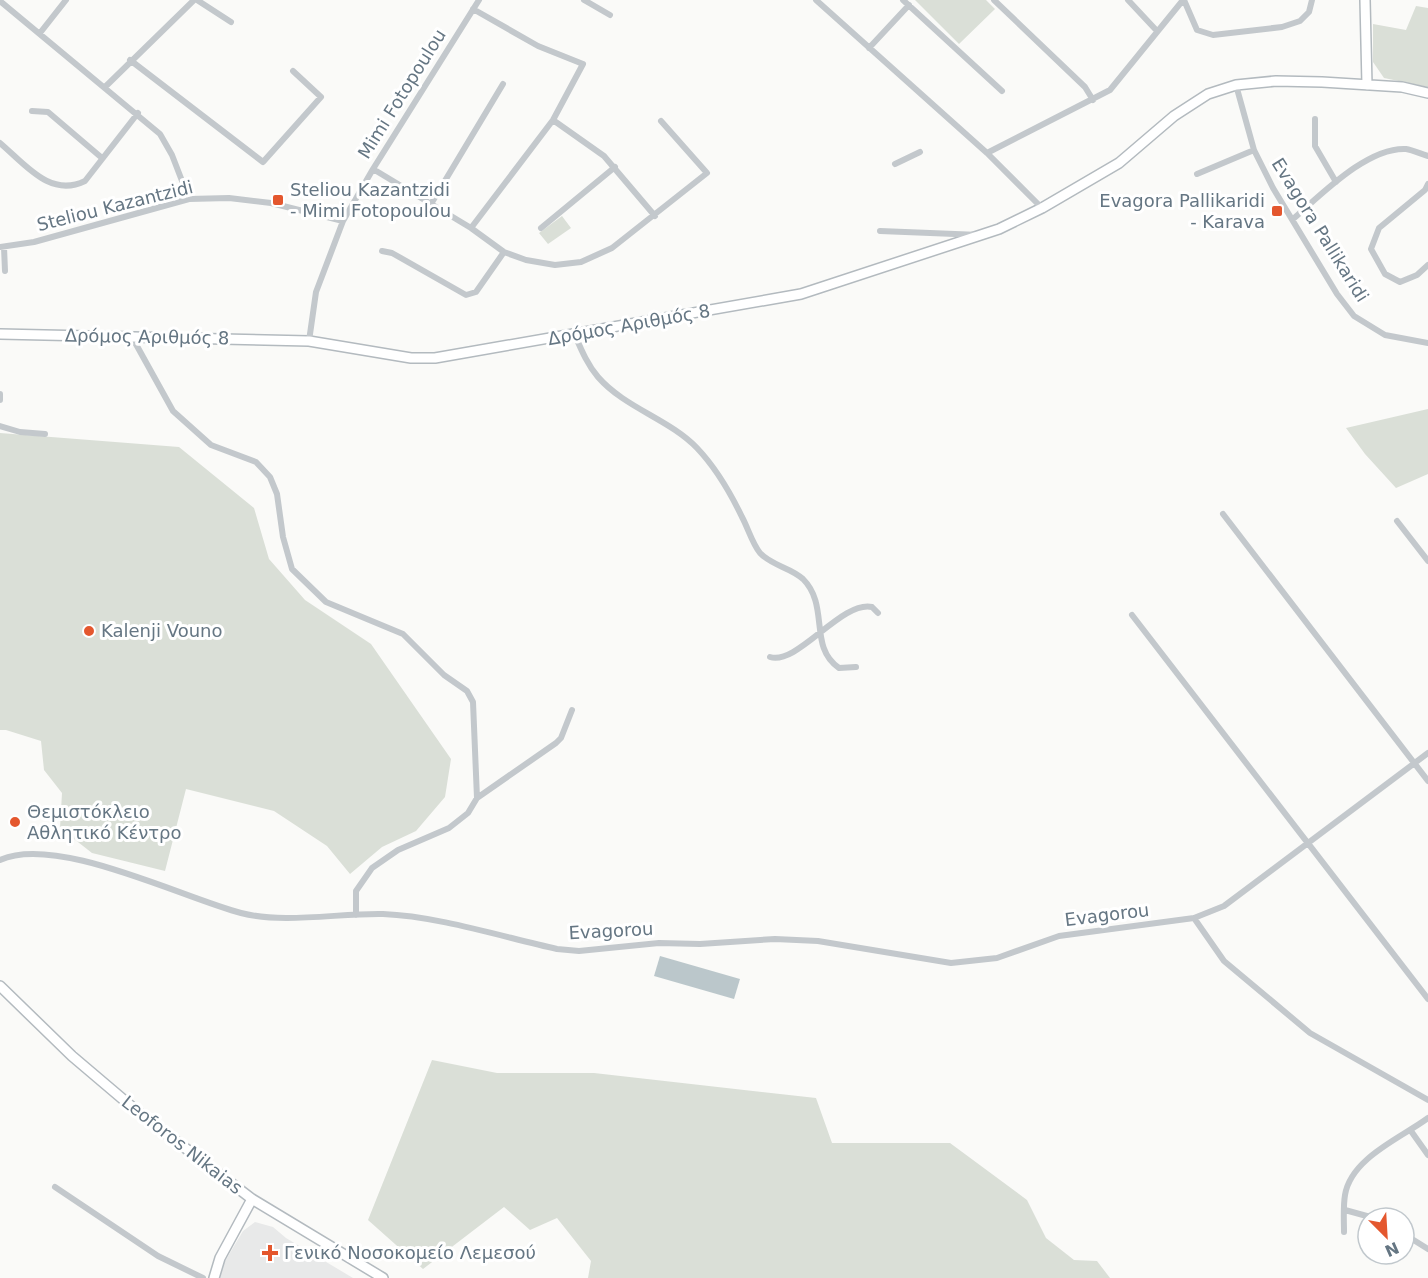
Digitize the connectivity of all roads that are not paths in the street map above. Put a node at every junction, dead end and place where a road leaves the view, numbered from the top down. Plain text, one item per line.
1 (66, 0) edge
2 (196, 0) edge
3 (479, 0) edge
4 (584, 0) edge
5 (816, 0) edge
6 (903, 0) edge
7 (994, 0) edge
8 (1128, 0) edge
9 (1184, 0) edge
10 (1312, 0) edge
11 (1365, 0) edge
12 (0, 1) edge
13 (909, 5) junction
14 (473, 9) junction
15 (610, 15) dead end
16 (231, 22) dead end
17 (1157, 31) junction
18 (40, 33) junction
19 (869, 48) junction
20 (130, 60) junction
21 (293, 71) dead end
22 (504, 84) dead end
23 (1236, 85) junction
24 (1367, 85) junction
25 (105, 87) junction
26 (1002, 91) dead end
27 (1428, 93) edge
28 (1093, 100) junction
29 (32, 111) dead end
30 (138, 113) junction
31 (1315, 119) dead end
32 (553, 120) junction
33 (661, 121) dead end
34 (0, 143) edge
35 (1254, 150) junction
36 (920, 153) dead end
37 (987, 153) junction
38 (1428, 156) edge
39 (102, 158) junction
40 (895, 164) dead end
41 (615, 167) junction
42 (373, 169) junction
43 (1197, 174) dead end
44 (1336, 182) junction
45 (1428, 184) edge
46 (189, 199) junction
47 (431, 204) junction
48 (1042, 208) junction
49 (655, 216) junction
50 (1293, 219) junction
51 (343, 221) junction
52 (471, 228) junction
53 (541, 228) dead end
54 (880, 231) dead end
55 (981, 235) junction
56 (2, 247) edge
57 (382, 251) dead end
58 (504, 252) junction
59 (1428, 266) edge
60 (5, 271) dead end
61 (574, 333) junction
62 (0, 334) edge
63 (132, 335) junction
64 (309, 341) junction
65 (1428, 343) edge
66 (0, 394) edge
67 (0, 399) edge
68 (0, 426) edge
69 (45, 434) dead end
70 (1223, 514) dead end
71 (1397, 521) dead end
72 (1428, 561) edge
73 (878, 613) dead end
74 (1132, 615) dead end
75 (820, 634) junction
76 (770, 657) dead end
77 (856, 667) dead end
78 (572, 710) dead end
79 (1428, 753) edge
80 (1414, 763) junction
81 (1428, 781) edge
82 (477, 798) junction
83 (1309, 845) junction
84 (0, 860) edge
85 (356, 915) junction
86 (1194, 918) junction
87 (0, 986) edge
88 (1428, 999) edge
89 (1428, 1100) edge
90 (1428, 1118) edge
91 (1411, 1131) junction
92 (1428, 1155) edge
93 (55, 1187) dead end
94 (252, 1199) junction
95 (1345, 1210) junction
96 (1356, 1213) edge
97 (1344, 1232) dead end
98 (203, 1278) edge
99 (214, 1278) edge
100 (383, 1278) edge

1 - 18 street
2 - 16 street
2 - 20 street
3 - 14 street, Mimi Fotopoulou
4 - 15 street
5 - 19 street
6 - 13 street
7 - 28 street
8 - 17 street
9 - 10 street
9 - 17 street
11 - 24 street
12 - 18 street
13 - 19 street
13 - 26 street
14 - 32 street
14 - 42 street, Mimi Fotopoulou
17 - 28 street
18 - 25 street
19 - 37 street
20 - 21 street
20 - 25 street
22 - 47 street
23 - 24 street, Δρόμος Αριθμός 8
23 - 35 street, Evagora Pallikaridi
23 - 48 street, Δρόμος Αριθμός 8
24 - 27 street, Δρόμος Αριθμός 8
25 - 30 street
28 - 37 street
29 - 39 street
30 - 39 street
30 - 46 street
31 - 44 street
32 - 41 street
32 - 52 street
33 - 49 street
34 - 39 street
35 - 43 street
35 - 50 street, Evagora Pallikaridi
36 - 40 street
37 - 48 street
38 - 44 street
41 - 49 street
41 - 53 street
42 - 47 street
42 - 51 street, Mimi Fotopoulou
44 - 50 street
45 - 59 street
46 - 51 street, Steliou Kazantzidi
46 - 56 street, Steliou Kazantzidi
47 - 52 street
48 - 55 street, Δρόμος Αριθμός 8
49 - 58 street
50 - 65 street, Evagora Pallikaridi
51 - 64 street, Mimi Fotopoulou
52 - 58 street
54 - 55 street
55 - 61 street, Δρόμος Αριθμός 8
56 - 60 street
57 - 58 street
61 - 64 street, Δρόμος Αριθμός 8
61 - 75 street
62 - 63 street, Δρόμος Αριθμός 8
63 - 64 street, Δρόμος Αριθμός 8
63 - 82 street
66 - 67 street
68 - 69 street
70 - 80 street
71 - 72 street
73 - 75 street
74 - 83 street
75 - 76 street
75 - 77 street
78 - 82 street
79 - 80 street, Evagorou
80 - 81 street
80 - 83 street, Evagorou
82 - 85 street
83 - 86 street, Evagorou
83 - 88 street
84 - 85 street, Evagorou
85 - 86 street, Evagorou
86 - 89 street
87 - 94 street, Leoforos Nikaias
90 - 91 street
91 - 92 street
91 - 95 street
93 - 98 street
94 - 99 street
94 - 100 street, Leoforos Nikaias
95 - 96 street
95 - 97 street

